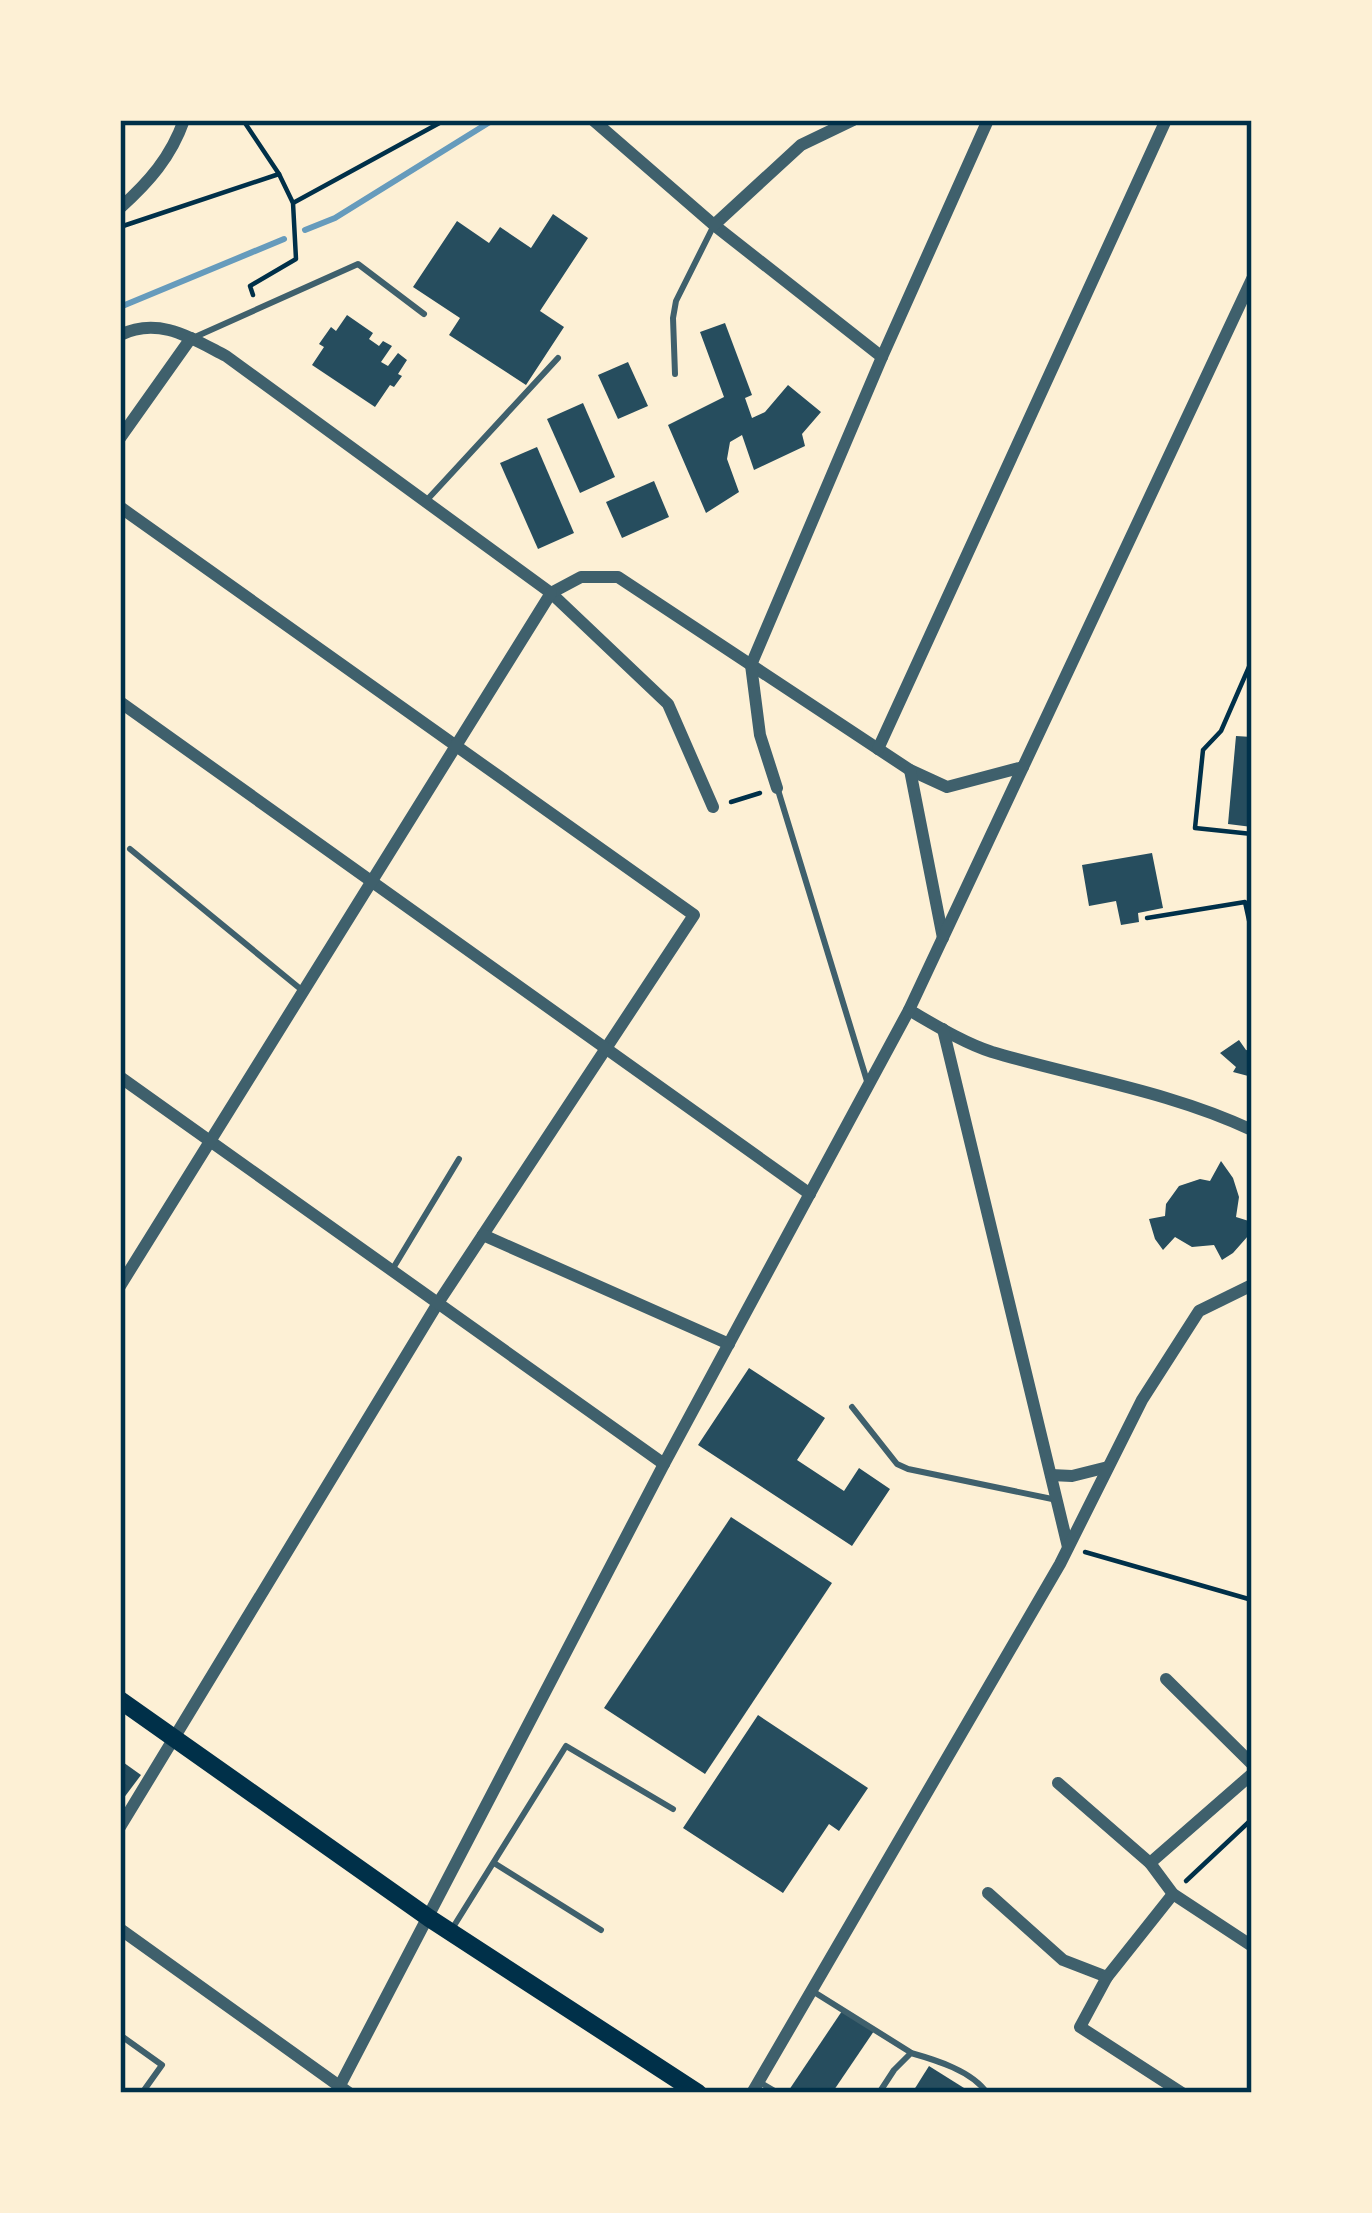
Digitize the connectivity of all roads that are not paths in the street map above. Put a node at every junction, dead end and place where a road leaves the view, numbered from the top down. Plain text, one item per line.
1 (184, 120) edge
2 (592, 120) edge
3 (853, 120) edge
4 (988, 120) edge
5 (1166, 120) edge
6 (120, 208) edge
7 (713, 225) junction
8 (1252, 279) edge
9 (424, 314) dead end
10 (120, 335) edge
11 (191, 338) junction
12 (882, 357) junction
13 (558, 358) dead end
14 (675, 374) dead end
15 (120, 438) edge
16 (426, 501) junction
17 (120, 507) edge
18 (551, 593) junction
19 (751, 665) junction
20 (120, 702) edge
21 (456, 746) junction
22 (878, 748) junction
23 (1023, 766) junction
24 (910, 770) junction
25 (777, 788) joint
26 (713, 807) road end
27 (130, 849) dead end
28 (372, 880) junction
29 (943, 938) junction
30 (303, 991) junction
31 (909, 1010) junction
32 (943, 1029) junction
33 (605, 1047) junction
34 (120, 1077) edge
35 (868, 1085) junction
36 (1252, 1130) edge
37 (210, 1141) junction
38 (460, 1159) dead end
39 (810, 1193) junction
40 (483, 1235) junction
41 (392, 1270) junction
42 (1252, 1285) edge
43 (120, 1286) edge
44 (438, 1303) junction
45 (728, 1344) junction
46 (852, 1407) dead end
47 (664, 1464) junction
48 (1109, 1467) junction
49 (1051, 1474) junction
50 (1057, 1500) junction
51 (1068, 1547) junction
52 (1166, 1679) dead end
53 (120, 1700) edge
54 (173, 1738) junction
55 (1252, 1764) edge
56 (1252, 1774) edge
57 (1058, 1783) dead end
58 (673, 1809) dead end
59 (120, 1827) edge
60 (494, 1863) junction
61 (1150, 1863) junction
62 (988, 1893) dead end
63 (1172, 1894) junction
64 (430, 1918) junction
65 (120, 1929) edge
66 (601, 1930) dead end
67 (450, 1932) junction
68 (1252, 1946) edge
69 (1107, 1977) junction
70 (811, 1990) junction
71 (120, 2035) edge
72 (911, 2053) junction
73 (755, 2087) edge
74 (342, 2091) edge
75 (142, 2093) edge
76 (698, 2093) edge
77 (778, 2093) edge
78 (879, 2093) edge
79 (987, 2093) edge
80 (1182, 2093) edge

1 - 6 street
2 - 7 street
3 - 7 street
4 - 12 street
5 - 22 street
7 - 12 street
7 - 14 lane
8 - 23 street
9 - 11 lane
10 - 11 street
11 - 15 street
11 - 16 street
12 - 19 street
13 - 16 lane
16 - 18 street
17 - 21 street
18 - 19 street
18 - 21 street
18 - 26 street
19 - 22 street
19 - 25 street
20 - 28 street
21 - 28 street
21 - 33 street
22 - 24 street
23 - 24 street
23 - 29 street
24 - 29 street
25 - 35 lane
27 - 30 lane
28 - 30 street
28 - 33 street
29 - 31 street
30 - 37 street
31 - 32 street
31 - 35 street
32 - 36 street
32 - 49 street
33 - 39 street
33 - 40 street
34 - 37 street
35 - 39 street
37 - 41 street
37 - 43 street
38 - 41 lane
39 - 45 street
40 - 44 street
40 - 45 street
41 - 44 street
42 - 48 street
44 - 47 street
44 - 54 street
45 - 47 street
46 - 50 lane
47 - 64 street
48 - 49 street
48 - 51 street
49 - 50 street
50 - 51 street
51 - 70 street
52 - 55 street
53 - 54 main road
54 - 59 street
54 - 64 main road
56 - 61 street
57 - 61 street
58 - 60 lane
60 - 66 lane
60 - 67 lane
61 - 63 street
62 - 69 street
63 - 68 street
63 - 69 street
64 - 67 main road
64 - 74 street
65 - 74 street
67 - 76 main road
69 - 80 street
70 - 72 lane
70 - 73 street
71 - 75 lane
72 - 78 lane
72 - 79 lane
73 - 77 lane

